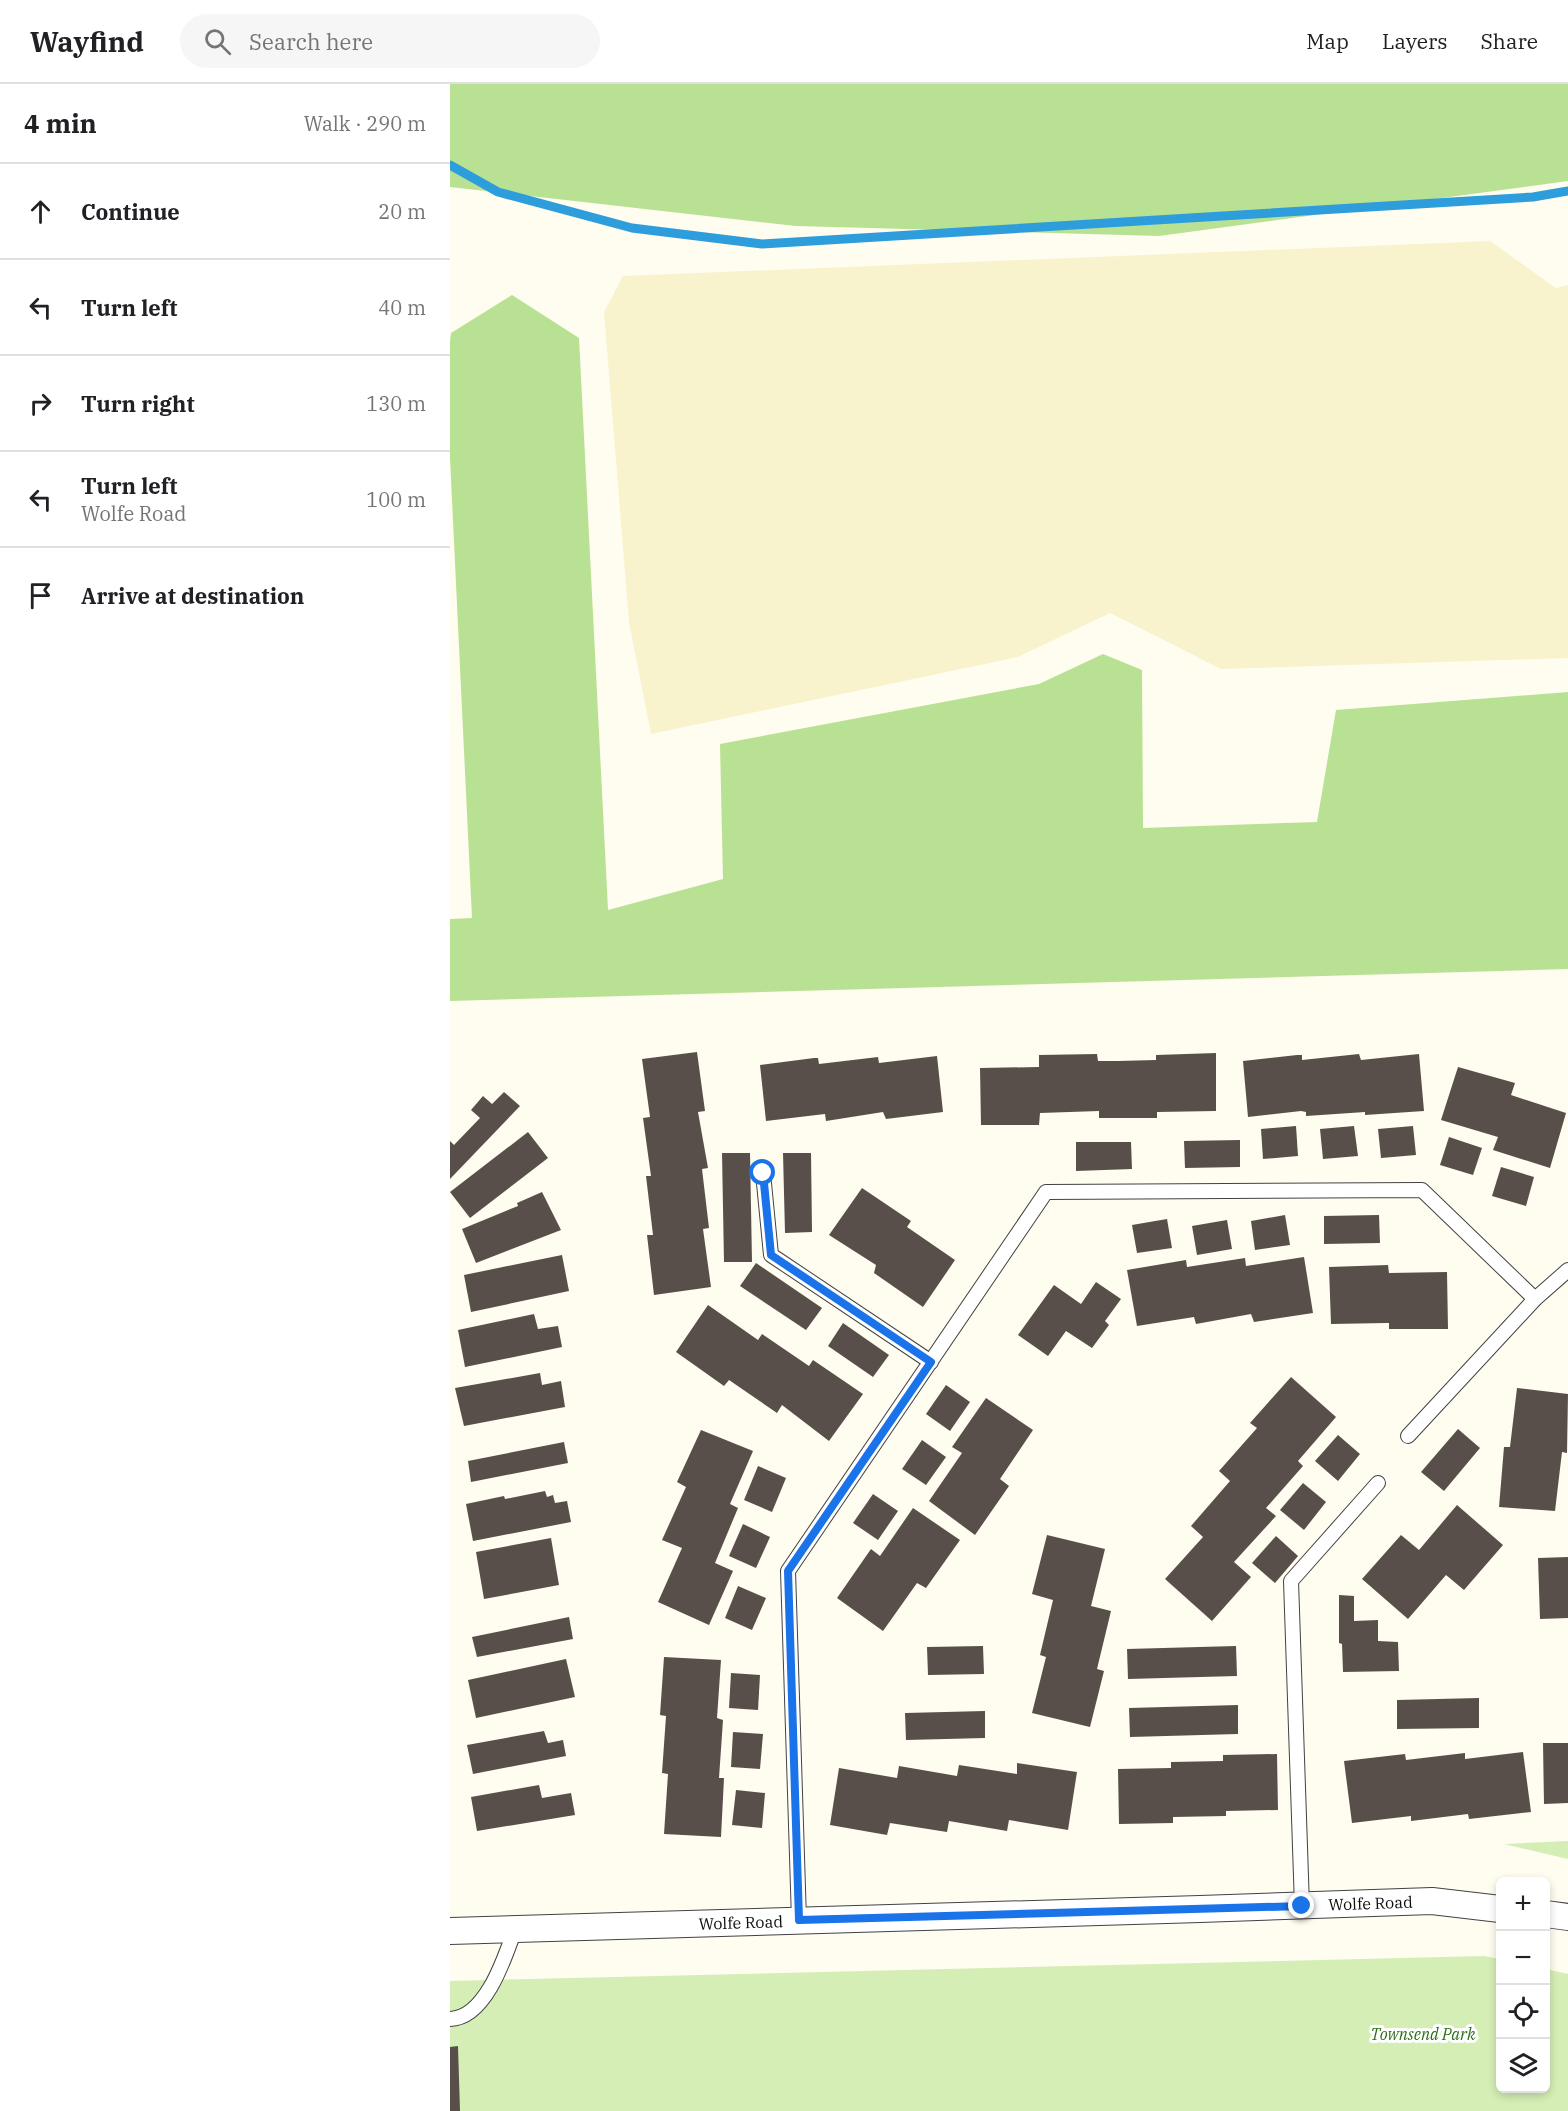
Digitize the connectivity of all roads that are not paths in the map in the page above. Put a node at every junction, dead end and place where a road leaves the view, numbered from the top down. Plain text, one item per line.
1 (763, 1173) dead end
2 (1568, 1270) edge
3 (1535, 1299) junction
4 (931, 1362) junction
5 (1408, 1436) dead end
6 (1378, 1483) dead end
7 (1302, 1906) junction
8 (1496, 1909) edge
9 (1550, 1915) edge
10 (1568, 1917) edge
11 (799, 1920) junction
12 (515, 1929) junction
13 (450, 1931) edge
14 (450, 2019) edge

1 - 4 lane
2 - 3 lane
3 - 4 lane
3 - 5 lane
4 - 11 lane
6 - 7 lane
7 - 8 street, Wolfe Road
7 - 11 street, Wolfe Road
9 - 10 street
11 - 12 street, Wolfe Road
12 - 13 street, Wolfe Road
12 - 14 lane

